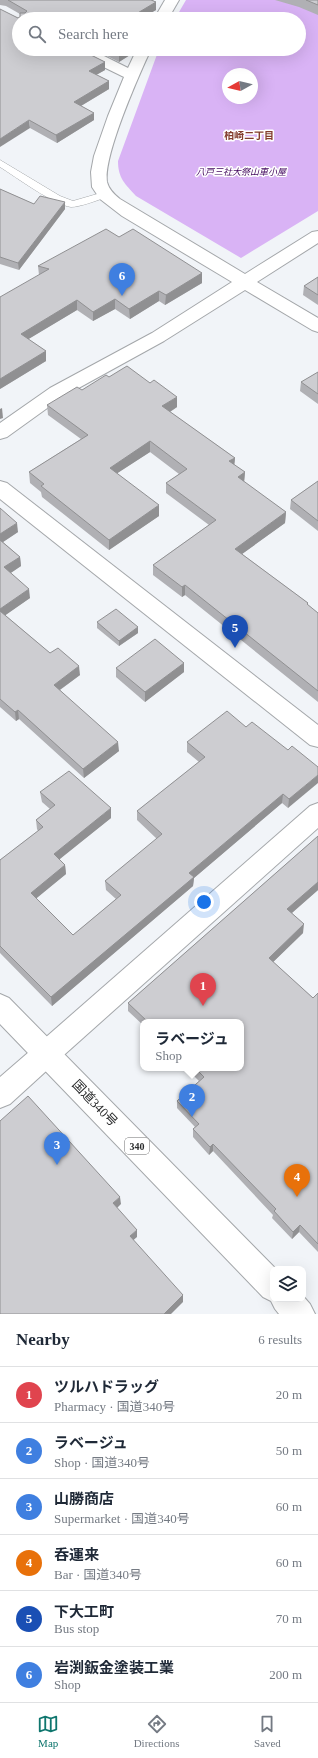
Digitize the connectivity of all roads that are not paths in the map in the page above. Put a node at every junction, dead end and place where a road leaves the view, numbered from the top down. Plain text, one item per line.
1 (172, 0) edge
2 (165, 12) edge
3 (92, 56) edge
4 (140, 56) edge
5 (131, 75) junction
6 (0, 163) edge
7 (104, 195) junction
8 (318, 236) edge
9 (245, 282) junction
10 (318, 326) edge
11 (0, 432) edge
12 (0, 488) edge
13 (318, 738) edge
14 (318, 813) edge
15 (0, 1006) edge
16 (46, 1054) junction
17 (0, 1095) edge
18 (270, 1284) edge
19 (288, 1302) edge
20 (300, 1314) edge

1 - 2 main road
3 - 5 main road
4 - 5 main road
5 - 7 main road
6 - 7 lane
7 - 9 main road
8 - 9 main road
9 - 10 main road
9 - 11 main road
12 - 13 main road
14 - 16 main road
15 - 16 main road, 国道340号 / 340
16 - 17 main road
16 - 18 main road, 国道340号 / 340
19 - 20 main road

